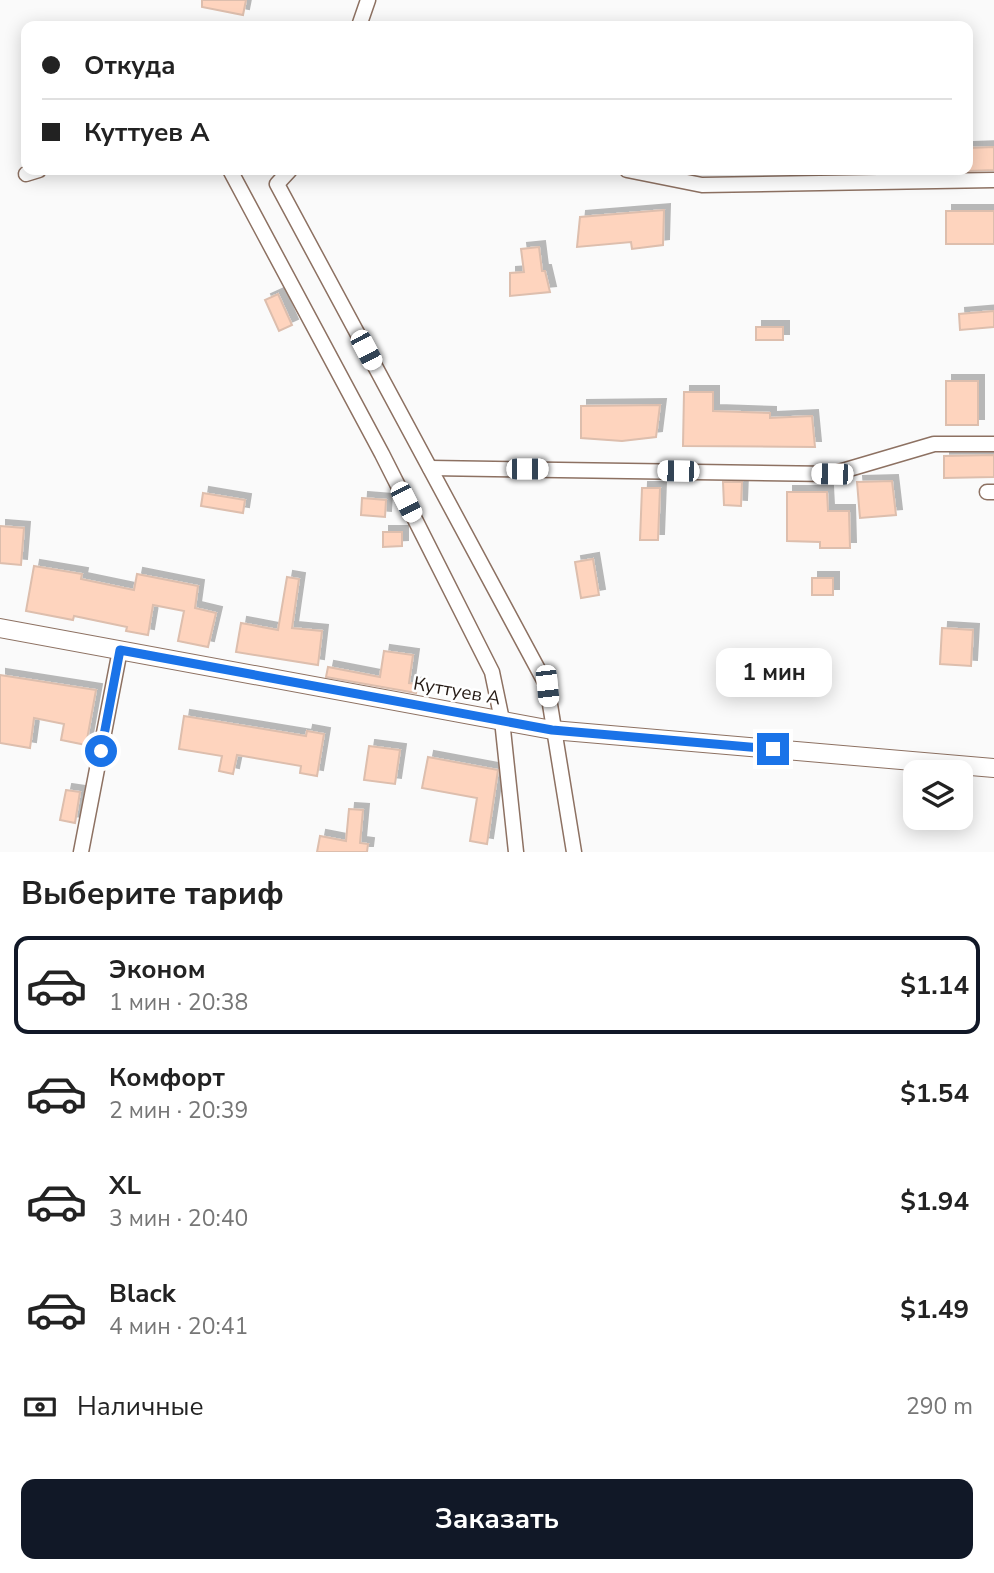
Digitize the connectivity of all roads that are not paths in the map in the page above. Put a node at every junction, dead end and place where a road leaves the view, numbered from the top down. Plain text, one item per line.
1 (368, 0) edge
2 (361, 21) edge
3 (233, 175) edge
4 (285, 175) edge
5 (652, 175) edge
6 (994, 180) edge
7 (994, 444) edge
8 (430, 468) junction
9 (0, 628) edge
10 (120, 650) junction
11 (502, 720) junction
12 (552, 730) junction
13 (994, 768) edge
14 (81, 852) edge
15 (516, 852) edge
16 (574, 852) edge

1 - 2 street
3 - 11 street
4 - 8 street
5 - 6 street
7 - 8 street
8 - 12 street
9 - 10 street, Куттуев А
10 - 11 street, Куттуев А
10 - 14 street
11 - 12 street, Куттуев А
11 - 15 street
12 - 13 street, Куттуев А
12 - 16 street

